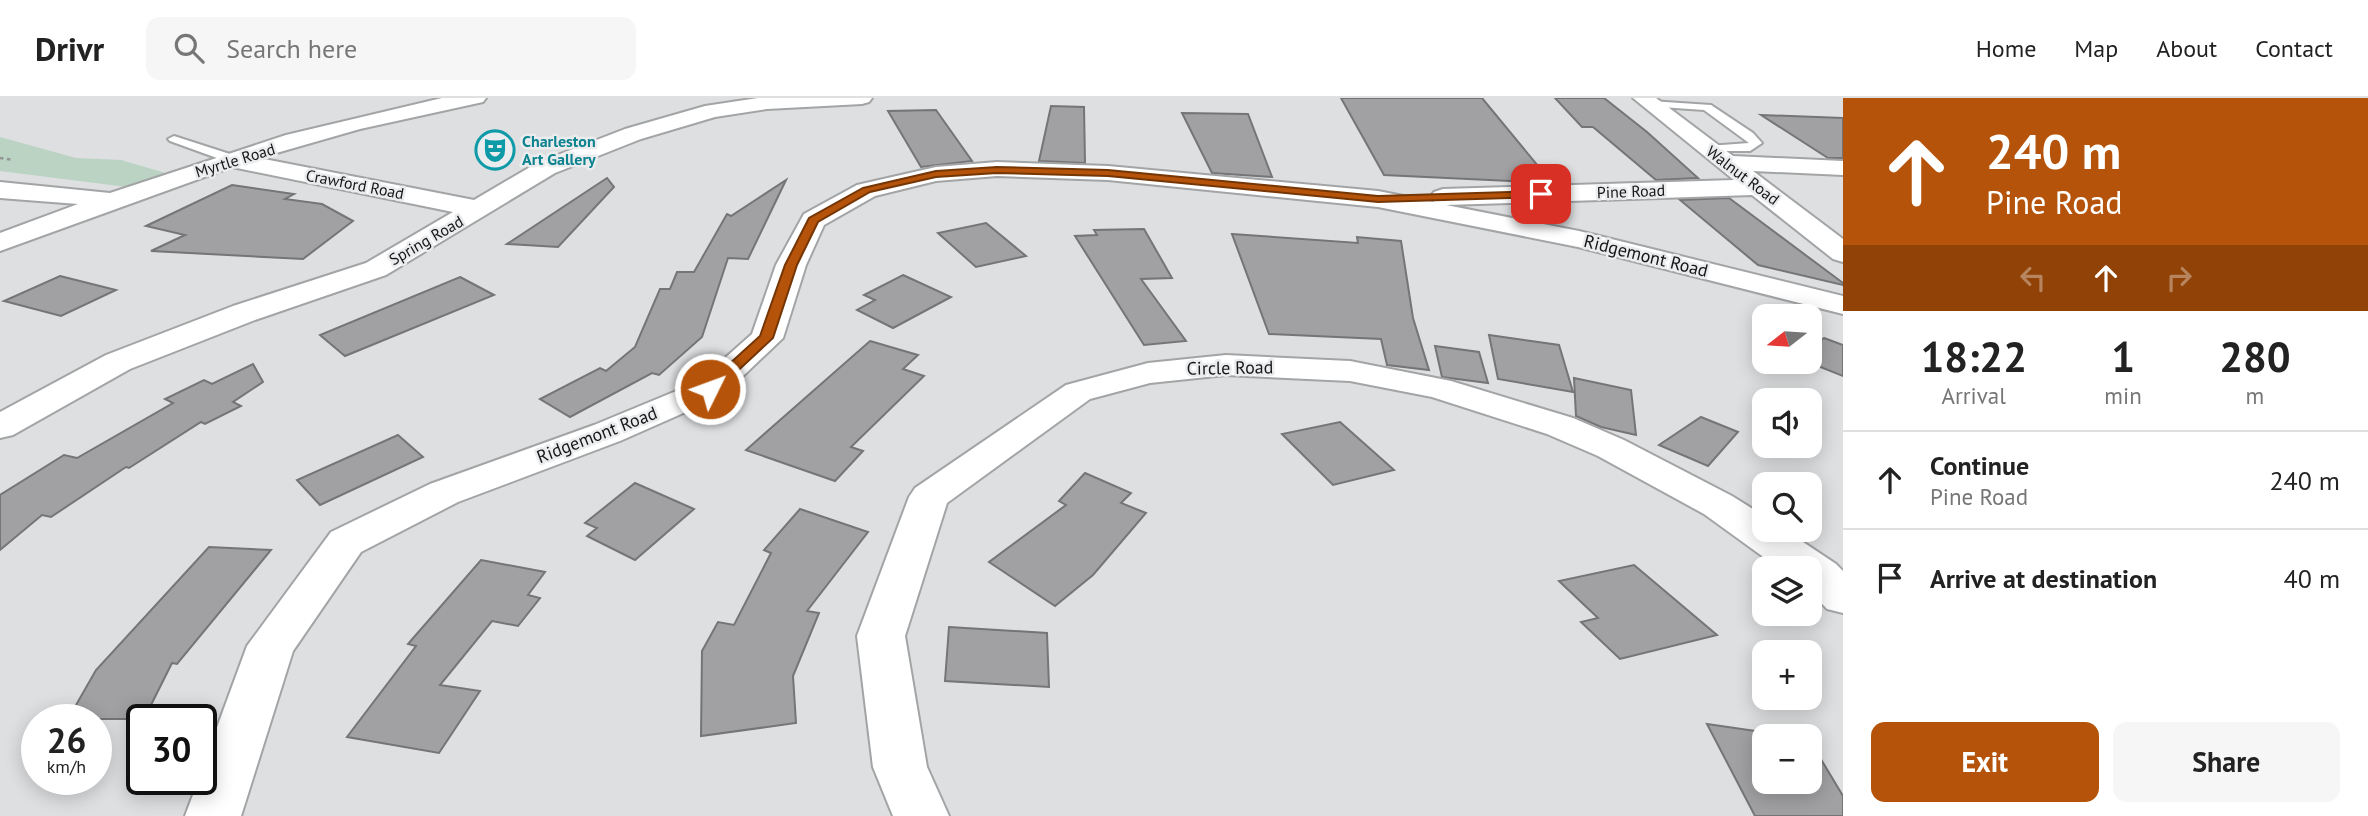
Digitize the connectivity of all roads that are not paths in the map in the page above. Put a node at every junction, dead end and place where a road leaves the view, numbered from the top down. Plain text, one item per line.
1 (476, 98) edge
2 (862, 98) edge
3 (1646, 101) edge
4 (174, 139) dead end
5 (1717, 156) junction
6 (232, 159) junction
7 (1843, 168) edge
8 (1758, 187) junction
9 (0, 190) edge
10 (1378, 199) junction
11 (114, 200) junction
12 (479, 209) junction
13 (0, 243) edge
14 (1843, 253) edge
15 (1843, 305) edge
16 (0, 427) edge
17 (1843, 597) edge
18 (213, 816) edge
19 (921, 816) edge

1 - 6 street, Myrtle Road
2 - 12 street, Spring Road
3 - 5 street, Walnut Road
3 - 5 lane
4 - 6 lane
5 - 7 street
5 - 8 street, Walnut Road
6 - 11 street, Myrtle Road
6 - 12 street, Crawford Road
8 - 10 street, Pine Road
8 - 14 street, Walnut Road
9 - 11 street
10 - 15 street, Ridgemont Road
10 - 18 street, Ridgemont Road
11 - 13 street, Myrtle Road
12 - 16 street, Spring Road
17 - 19 street, Circle Road

